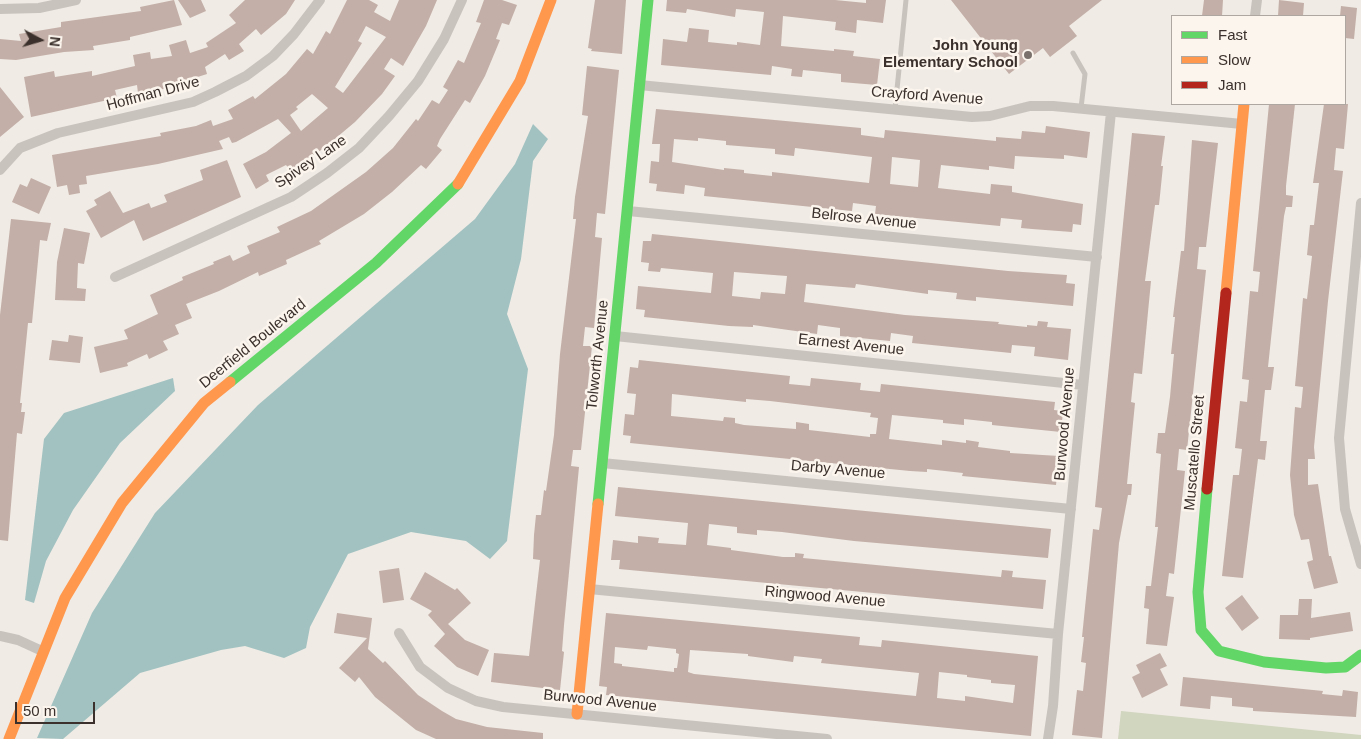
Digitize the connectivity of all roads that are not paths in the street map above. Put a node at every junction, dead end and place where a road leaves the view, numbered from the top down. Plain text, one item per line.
1 (76, 0) edge
2 (320, 0) edge
3 (462, 0) edge
4 (551, 0) edge
5 (648, 0) edge
6 (906, 0) edge
7 (1257, 0) edge
8 (0, 9) edge
9 (1255, 15) edge
10 (1073, 53) dead end
11 (639, 85) junction
12 (1244, 105) edge
13 (1081, 109) junction
14 (895, 110) junction
15 (1111, 112) junction
16 (1242, 124) junction
17 (0, 170) edge
18 (1361, 203) edge
19 (628, 211) junction
20 (1097, 257) junction
21 (115, 277) dead end
22 (615, 336) junction
23 (1083, 384) junction
24 (602, 464) junction
25 (1072, 509) junction
26 (1361, 564) edge
27 (589, 589) junction
28 (399, 633) dead end
29 (1058, 634) junction
30 (0, 636) edge
31 (42, 651) junction
32 (1361, 655) edge
33 (577, 714) junction
34 (9, 739) edge
35 (827, 739) edge
36 (1048, 739) edge

1 - 8 street
2 - 17 street, Hoffman Drive
3 - 21 street, Spivey Lane
4 - 31 street, Deerfield Boulevard
5 - 11 street, Tolworth Avenue
6 - 14 lane
7 - 9 street
10 - 13 lane
11 - 14 street, Crayford Avenue
11 - 19 street, Tolworth Avenue
12 - 16 street, Muscatello Street
13 - 14 street, Crayford Avenue
13 - 15 street, Crayford Avenue
15 - 16 street, Crayford Avenue
15 - 20 street, Burwood Avenue
16 - 32 street, Muscatello Street
18 - 26 street
19 - 20 street, Belrose Avenue
19 - 22 street, Tolworth Avenue
20 - 23 street, Burwood Avenue
22 - 23 street, Earnest Avenue
22 - 24 street, Tolworth Avenue
23 - 25 street, Burwood Avenue
24 - 25 street, Darby Avenue
24 - 27 street, Tolworth Avenue
25 - 29 street, Burwood Avenue
27 - 29 street, Ringwood Avenue
27 - 33 street, Tolworth Avenue
28 - 33 street, Burwood Avenue
29 - 36 street, Burwood Avenue
30 - 31 street
31 - 34 street, Deerfield Boulevard
33 - 35 street, Burwood Avenue

